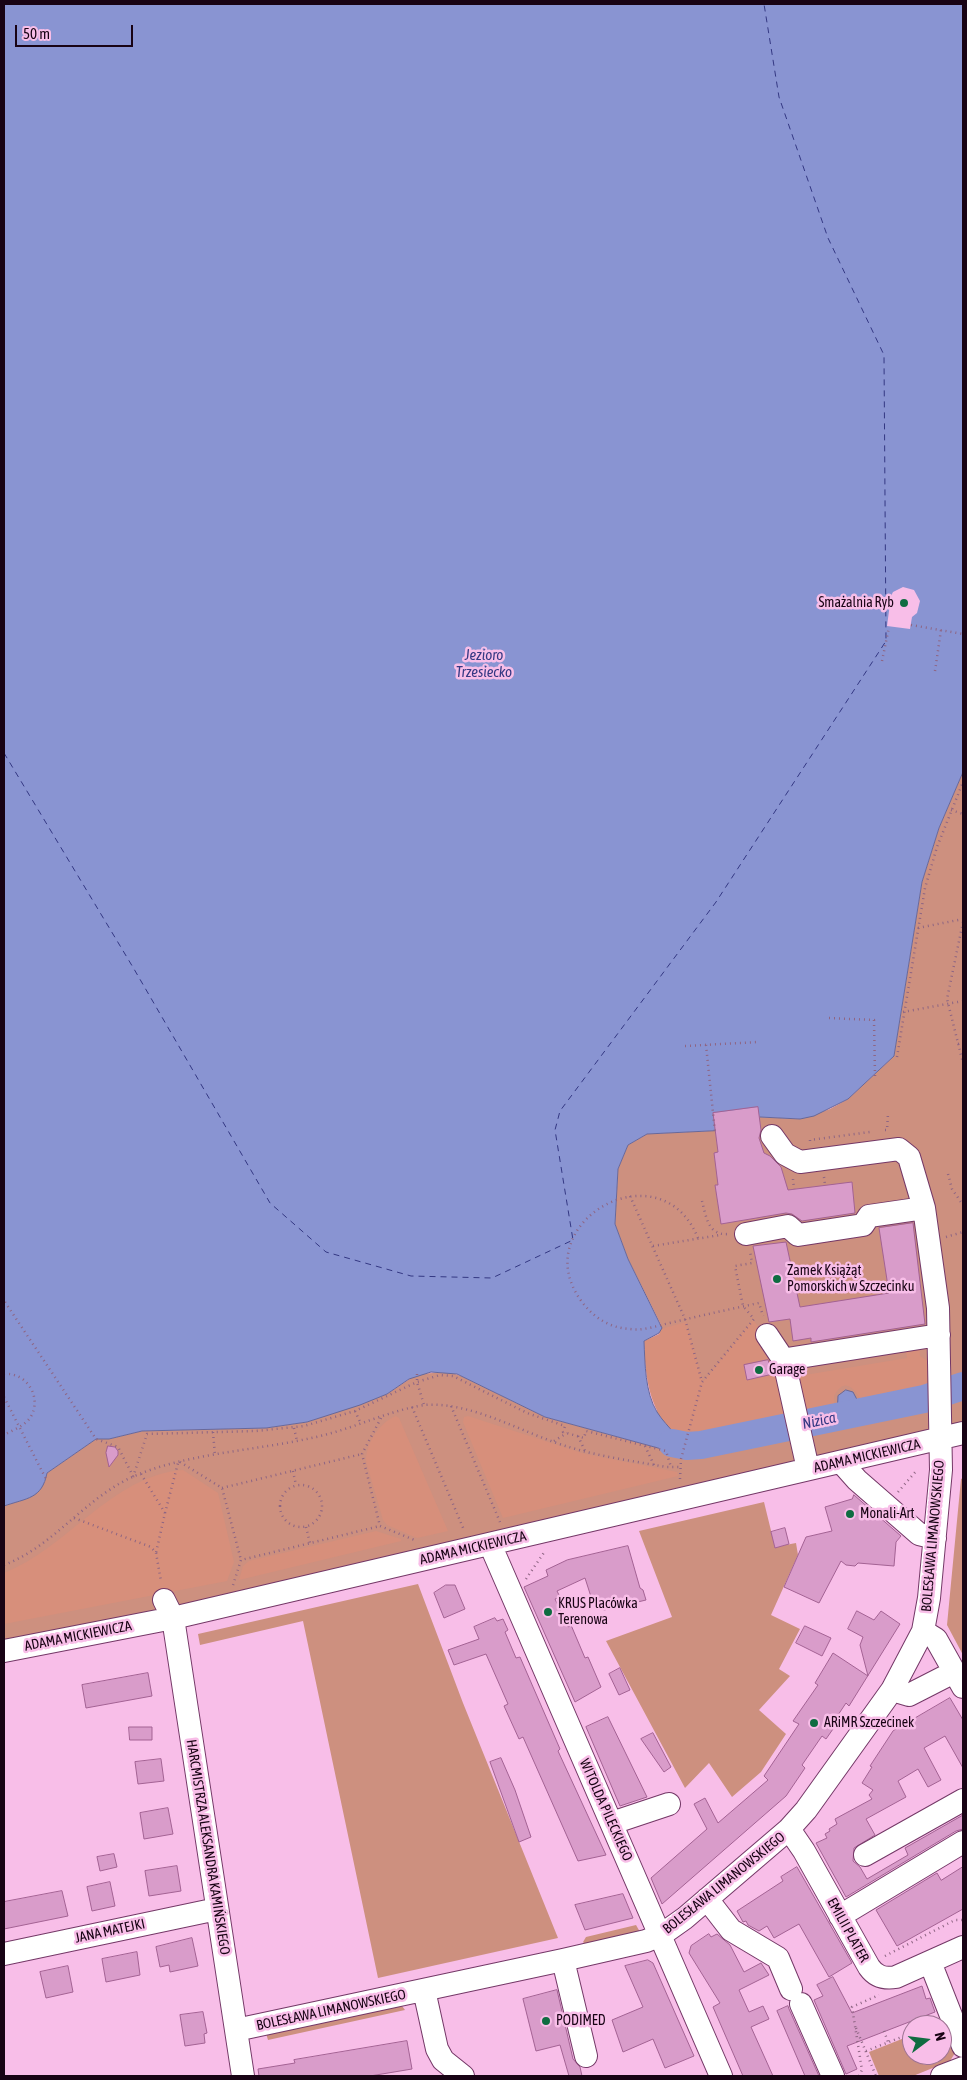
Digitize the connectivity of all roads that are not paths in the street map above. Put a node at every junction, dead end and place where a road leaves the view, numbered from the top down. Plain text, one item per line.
1 (772, 1136) dead end
2 (924, 1208) junction
3 (746, 1234) road end
4 (767, 1335) road end
5 (939, 1335) junction
6 (785, 1362) junction
7 (963, 1433) edge
8 (941, 1439) junction
9 (841, 1462) junction
10 (808, 1470) junction
11 (935, 1538) junction
12 (490, 1544) junction
13 (169, 1609) junction
14 (923, 1631) junction
15 (4, 1651) edge
16 (959, 1679) edge
17 (892, 1690) junction
18 (963, 1800) edge
19 (669, 1804) dead end
20 (612, 1823) junction
21 (790, 1829) junction
22 (963, 1842) edge
23 (865, 1855) dead end
24 (707, 1900) junction
25 (217, 1909) junction
26 (840, 1916) junction
27 (661, 1935) junction
28 (963, 1947) edge
29 (4, 1954) edge
30 (563, 1960) junction
31 (930, 1962) junction
32 (424, 1990) junction
33 (236, 2030) junction
34 (963, 2046) edge
35 (586, 2056) dead end
36 (963, 2068) edge
37 (243, 2076) edge
38 (463, 2076) edge
39 (721, 2076) edge
40 (832, 2076) edge
41 (942, 2076) edge

1 - 2 street, BOLESŁAWA LIMANOWSKIEGO
2 - 3 street
2 - 5 street, BOLESŁAWA LIMANOWSKIEGO
4 - 6 street
5 - 6 street
5 - 8 street, BOLESŁAWA LIMANOWSKIEGO
6 - 10 street
7 - 8 street, ADAMA MICKIEWICZA
8 - 9 street, ADAMA MICKIEWICZA
8 - 11 street, BOLESŁAWA LIMANOWSKIEGO
9 - 10 street, ADAMA MICKIEWICZA
9 - 11 street
10 - 12 street, ADAMA MICKIEWICZA
11 - 14 street, BOLESŁAWA LIMANOWSKIEGO
12 - 13 street, ADAMA MICKIEWICZA
12 - 20 street, WITOLDA PILECKIEGO
13 - 15 street, ADAMA MICKIEWICZA
13 - 25 street, HARCMISTRZA ALEKSANDRA KAMIŃSKIEGO
14 - 16 street
14 - 17 street, BOLESŁAWA LIMANOWSKIEGO
16 - 17 street
17 - 21 street, BOLESŁAWA LIMANOWSKIEGO
18 - 23 street
19 - 20 street
20 - 27 street, WITOLDA PILECKIEGO
21 - 24 street, BOLESŁAWA LIMANOWSKIEGO
21 - 26 street, EMILII PLATER
22 - 26 street
24 - 27 street, BOLESŁAWA LIMANOWSKIEGO
24 - 40 street
25 - 29 street, JANA MATEJKI
25 - 33 street, HARCMISTRZA ALEKSANDRA KAMIŃSKIEGO
26 - 31 street, EMILII PLATER
27 - 30 street, BOLESŁAWA LIMANOWSKIEGO
27 - 39 street, WITOLDA PILECKIEGO
28 - 31 street, EMILII PLATER
30 - 32 street, BOLESŁAWA LIMANOWSKIEGO
30 - 35 street
31 - 34 street
32 - 33 street, BOLESŁAWA LIMANOWSKIEGO
32 - 38 street
33 - 37 street, HARCMISTRZA ALEKSANDRA KAMIŃSKIEGO
36 - 41 street

